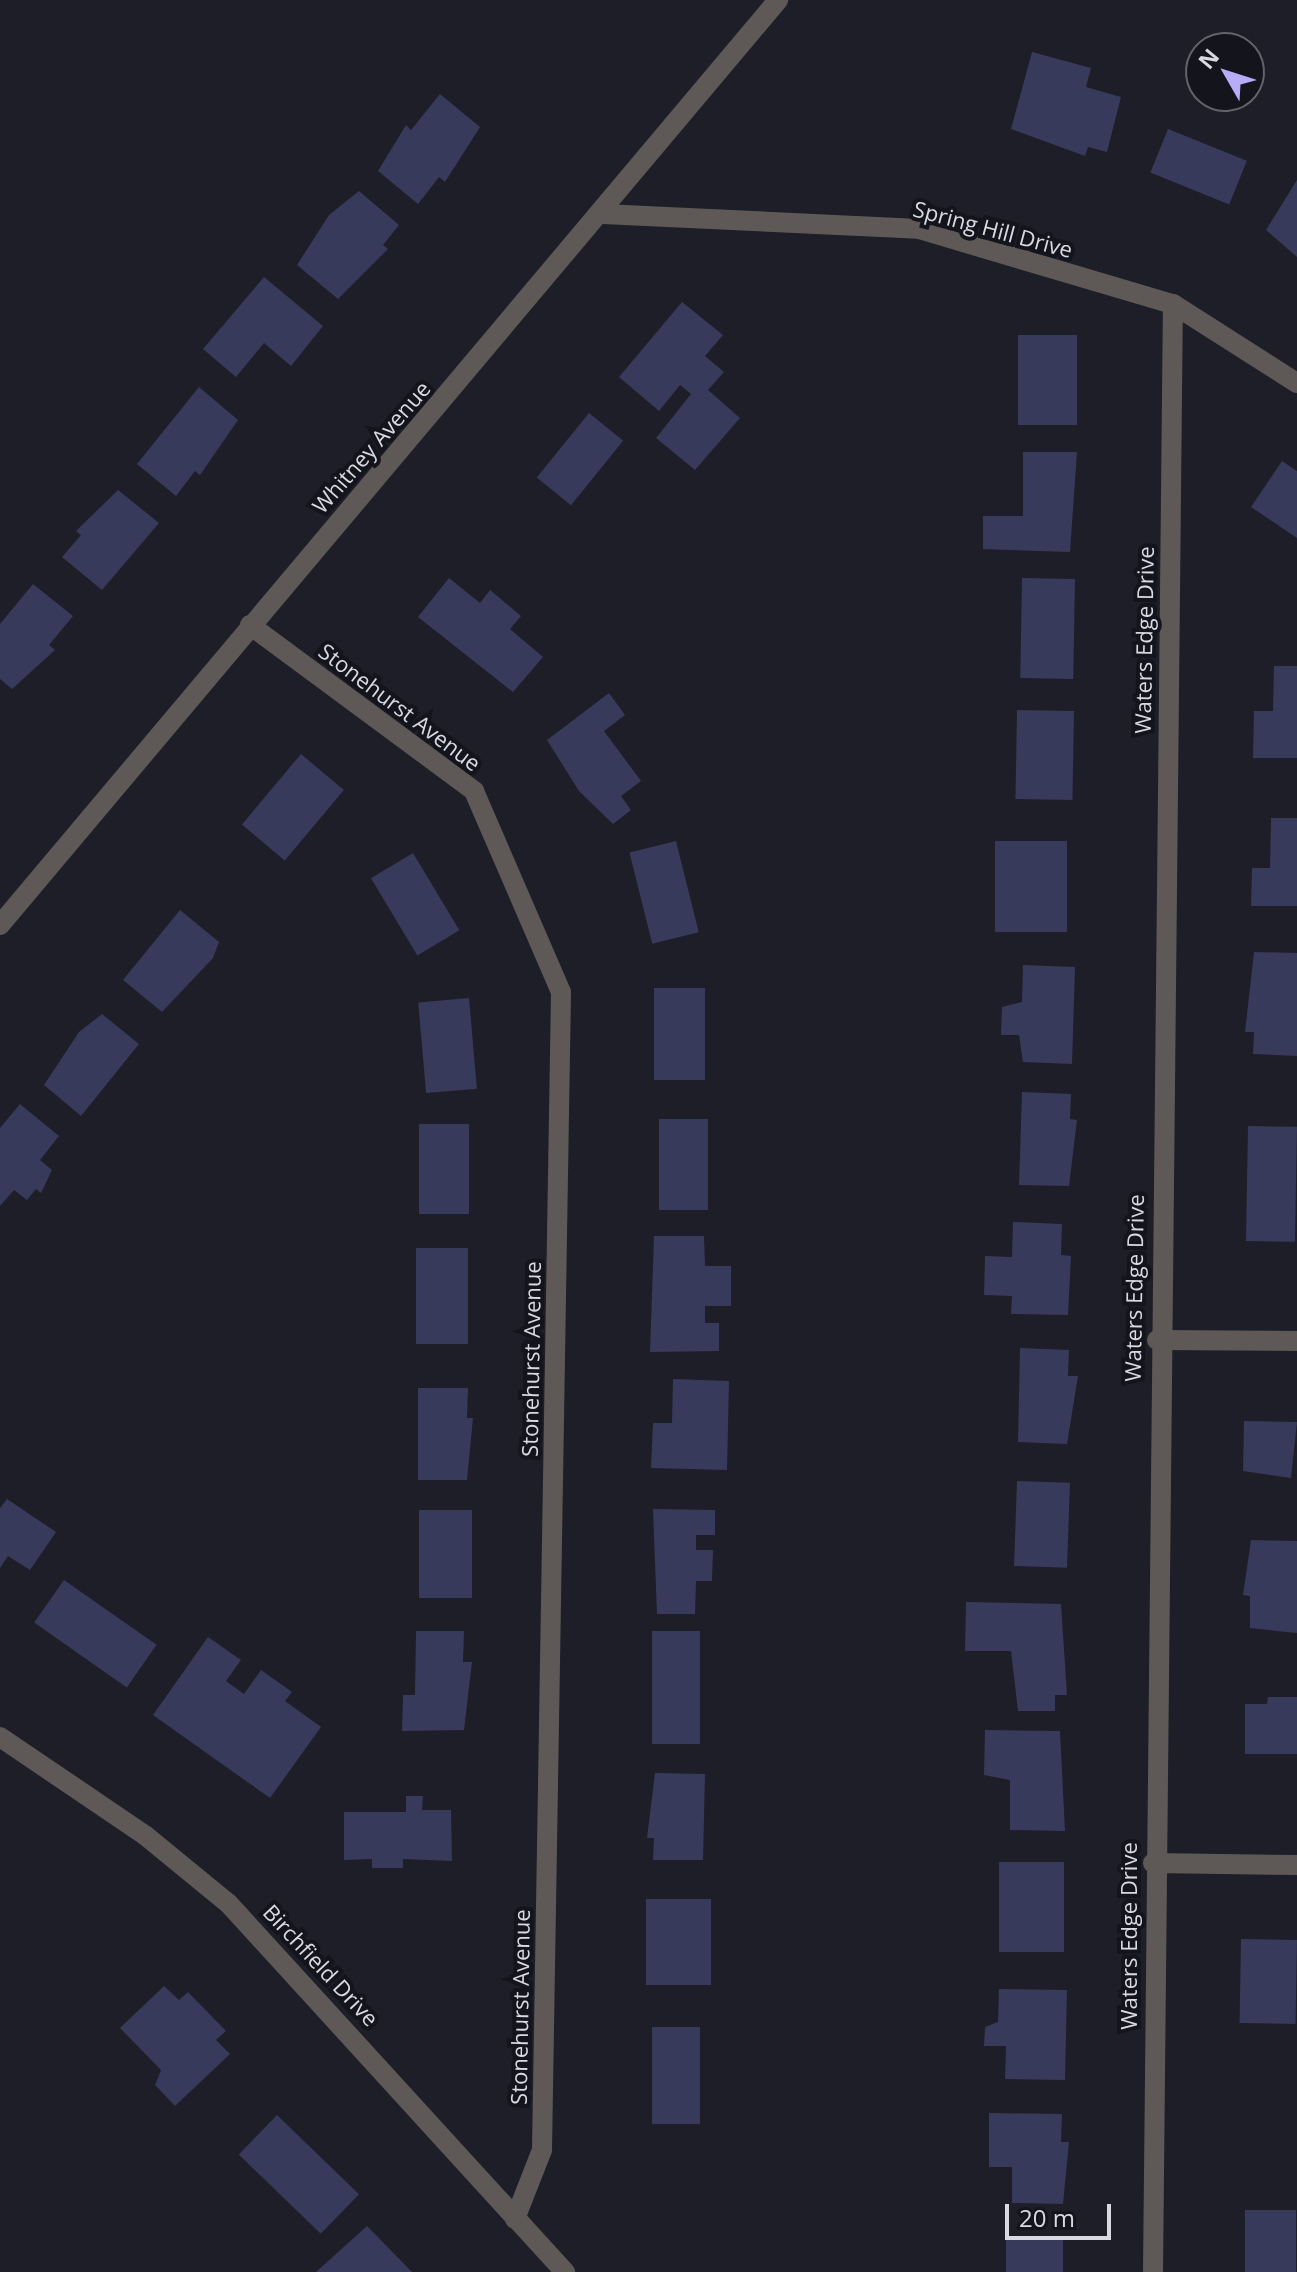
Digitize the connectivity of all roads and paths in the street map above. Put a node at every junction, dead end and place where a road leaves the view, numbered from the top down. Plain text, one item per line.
1 (778, 0) edge
2 (603, 214) junction
3 (1173, 304) junction
4 (1297, 383) edge
5 (250, 625) junction
6 (0, 925) edge
7 (1157, 1340) junction
8 (1297, 1341) edge
9 (0, 1737) edge
10 (1153, 1863) junction
11 (1297, 1865) edge
12 (515, 2219) junction
13 (565, 2272) edge
14 (1153, 2272) edge

1 - 2 street, Whitney Avenue
2 - 3 street, Spring Hill Drive
2 - 5 street, Whitney Avenue
3 - 4 street, Spring Hill Drive
3 - 7 street, Waters Edge Drive
5 - 6 street, Whitney Avenue
5 - 12 street, Stonehurst Avenue
7 - 8 street
7 - 10 street, Waters Edge Drive
9 - 12 street, Birchfield Drive
10 - 11 street
10 - 14 street, Waters Edge Drive
12 - 13 street, Birchfield Drive

